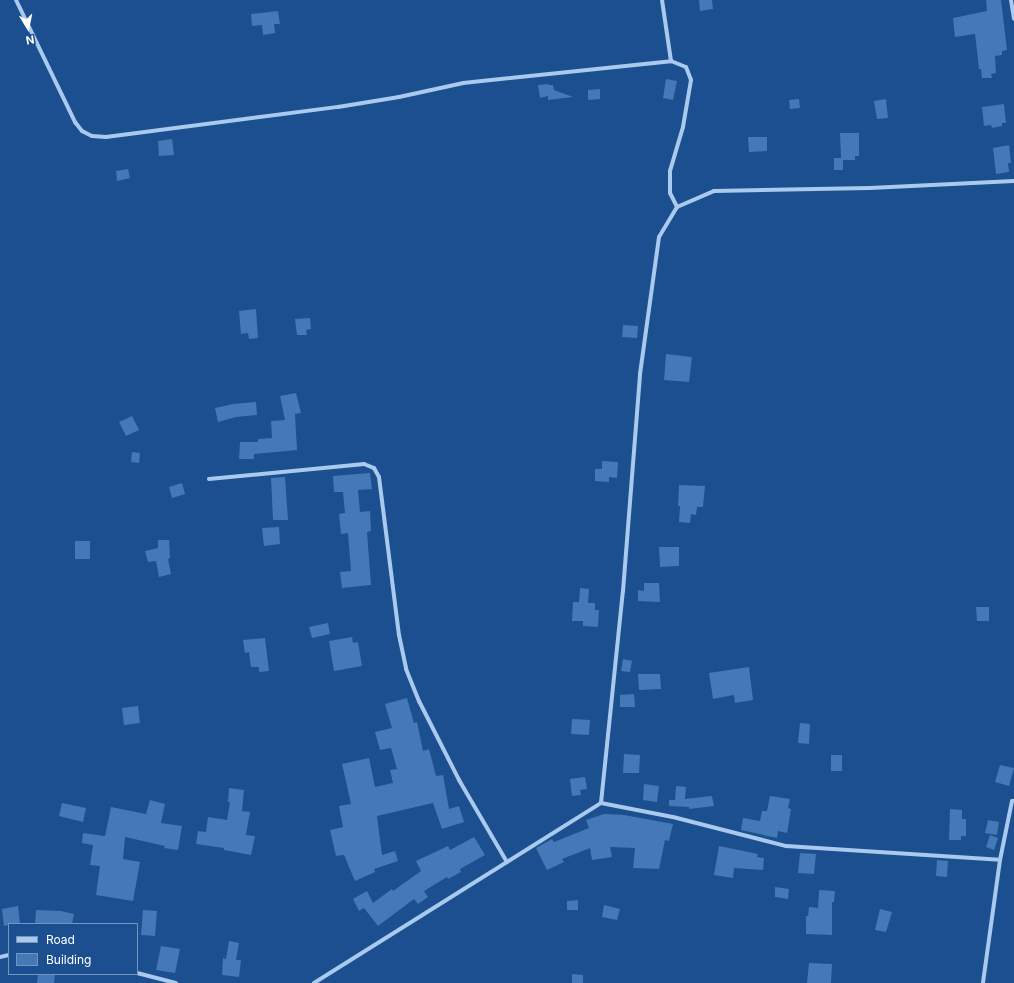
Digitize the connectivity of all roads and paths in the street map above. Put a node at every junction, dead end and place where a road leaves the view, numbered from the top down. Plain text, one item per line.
1 (16, 0) edge
2 (662, 0) edge
3 (1011, 0) edge
4 (1014, 19) edge
5 (671, 61) junction
6 (1014, 181) edge
7 (677, 207) junction
8 (209, 479) dead end
9 (1014, 801) edge
10 (601, 803) junction
11 (1000, 860) junction
12 (507, 862) junction
13 (138, 973) edge
14 (176, 983) edge
15 (314, 983) edge
16 (983, 983) edge

1 - 5 street
2 - 5 street
3 - 4 street
5 - 7 street
6 - 7 street
7 - 10 street
8 - 12 street
9 - 11 street
10 - 11 street
10 - 12 street
11 - 16 street
12 - 15 street
13 - 14 street

